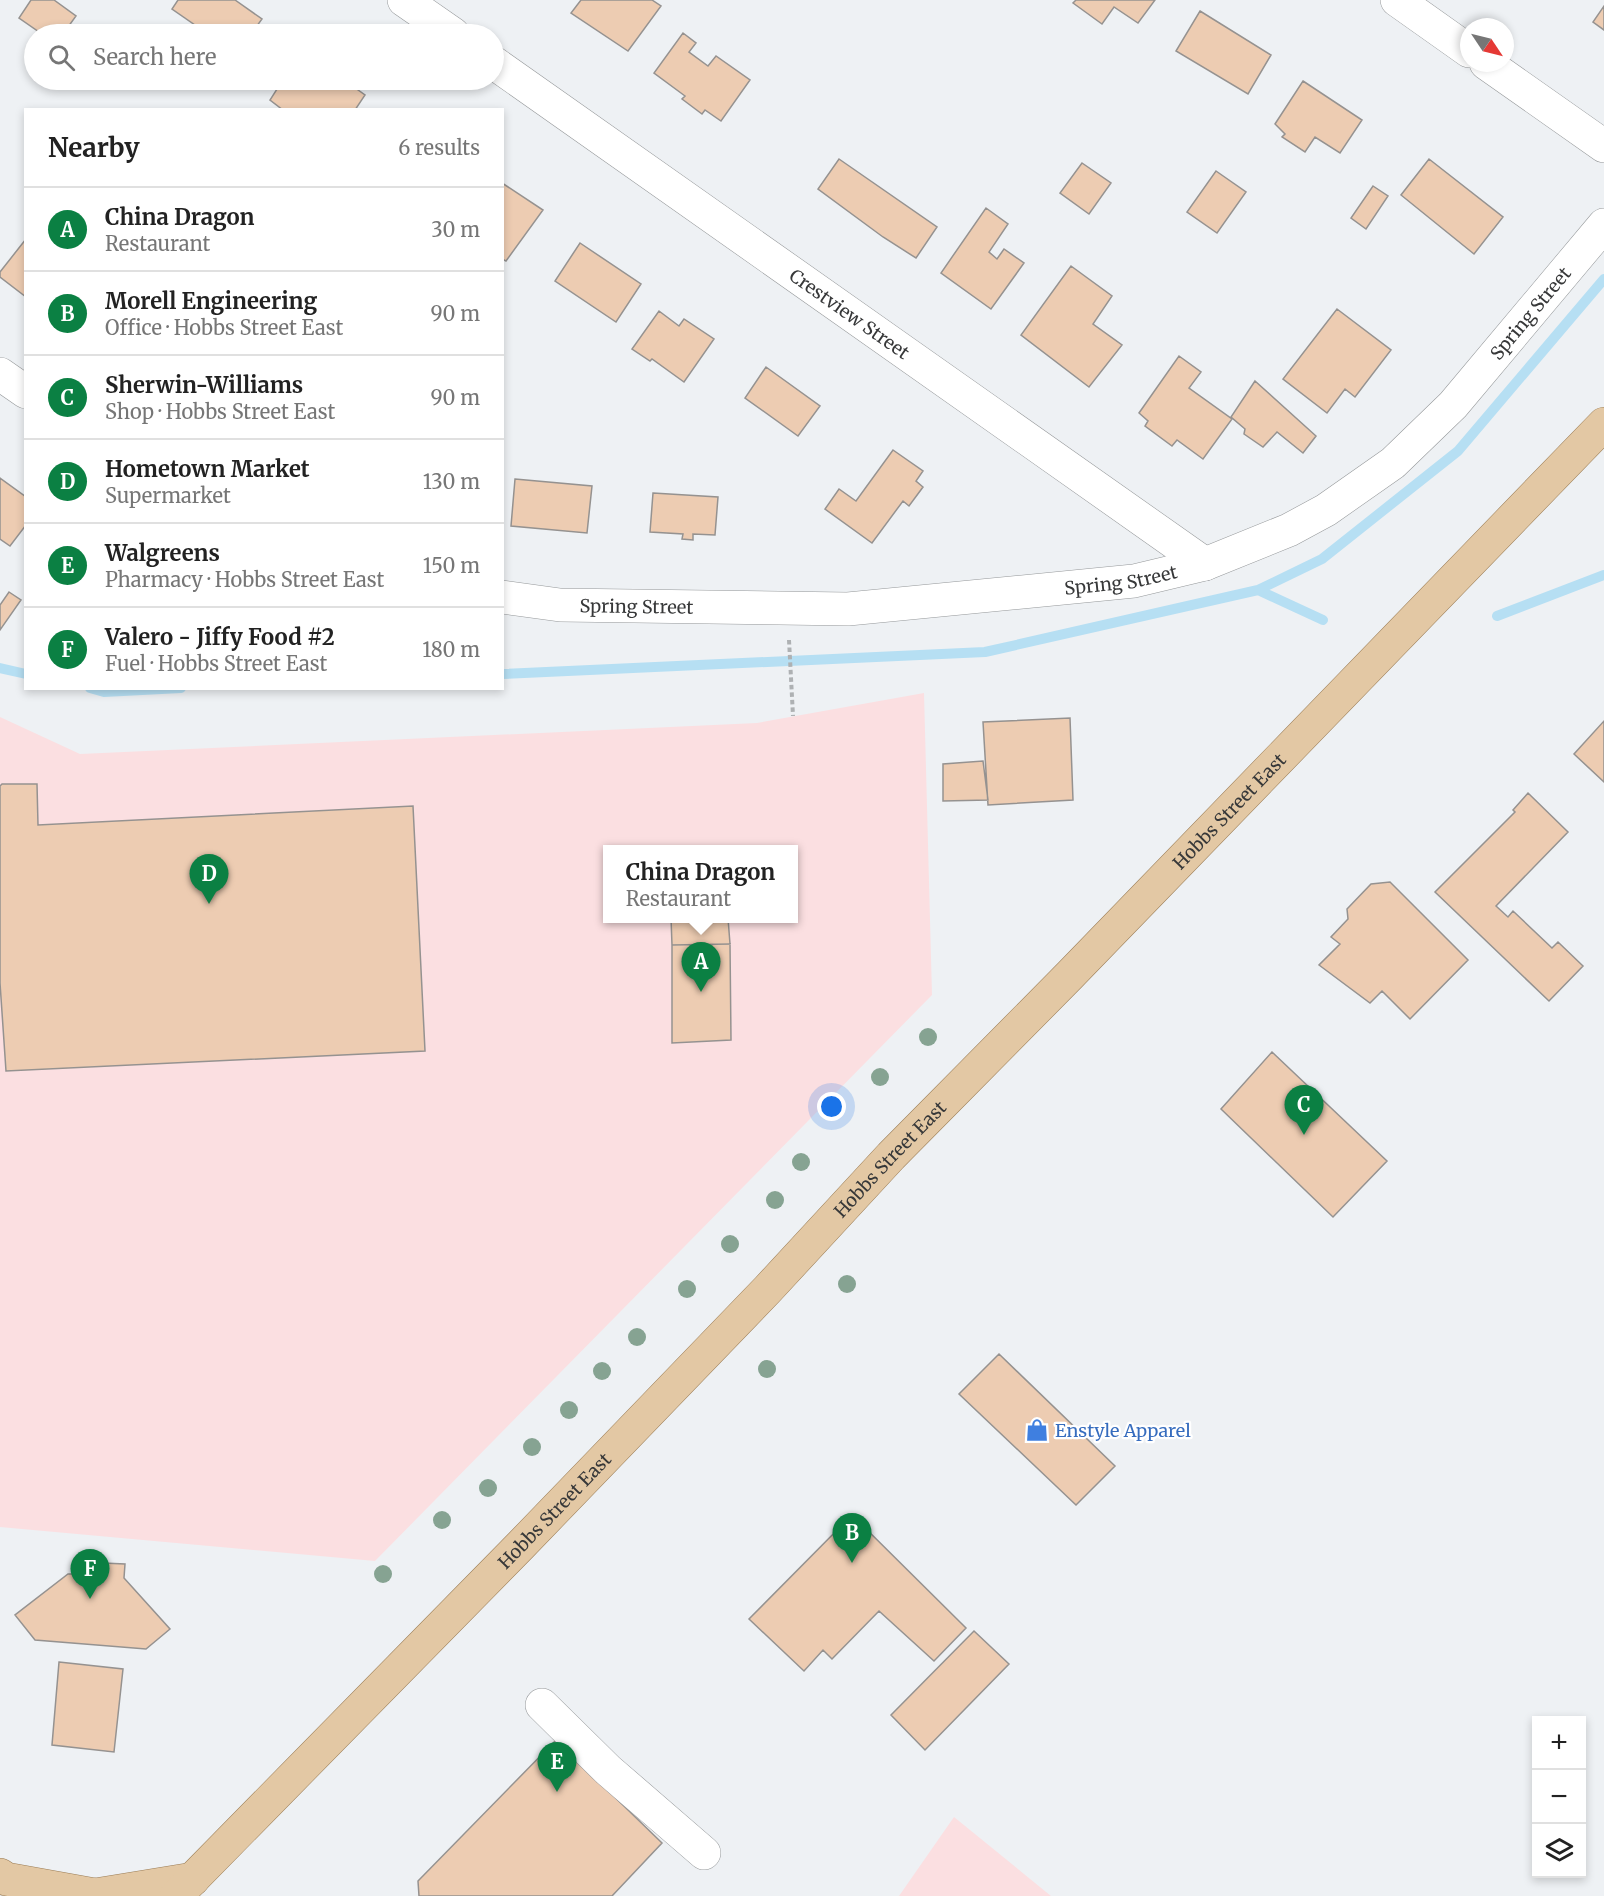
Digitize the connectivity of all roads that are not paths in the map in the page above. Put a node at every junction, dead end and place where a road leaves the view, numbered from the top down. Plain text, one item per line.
1 (404, 0) edge
2 (1397, 0) edge
3 (439, 24) edge
4 (1460, 45) edge
5 (504, 70) edge
6 (1499, 72) edge
7 (1604, 146) edge
8 (1604, 225) edge
9 (0, 374) edge
10 (24, 391) edge
11 (1604, 424) edge
12 (1205, 564) junction
13 (504, 597) edge
14 (542, 1705) dead end
15 (704, 1853) dead end
16 (0, 1875) edge
17 (185, 1890) edge

1 - 3 street
2 - 4 street
5 - 12 street, Crestview Street
6 - 7 street
8 - 12 street, Spring Street
9 - 10 street
11 - 17 main road, Hobbs Street East
12 - 13 street, Spring Street
14 - 15 street
16 - 17 main road

